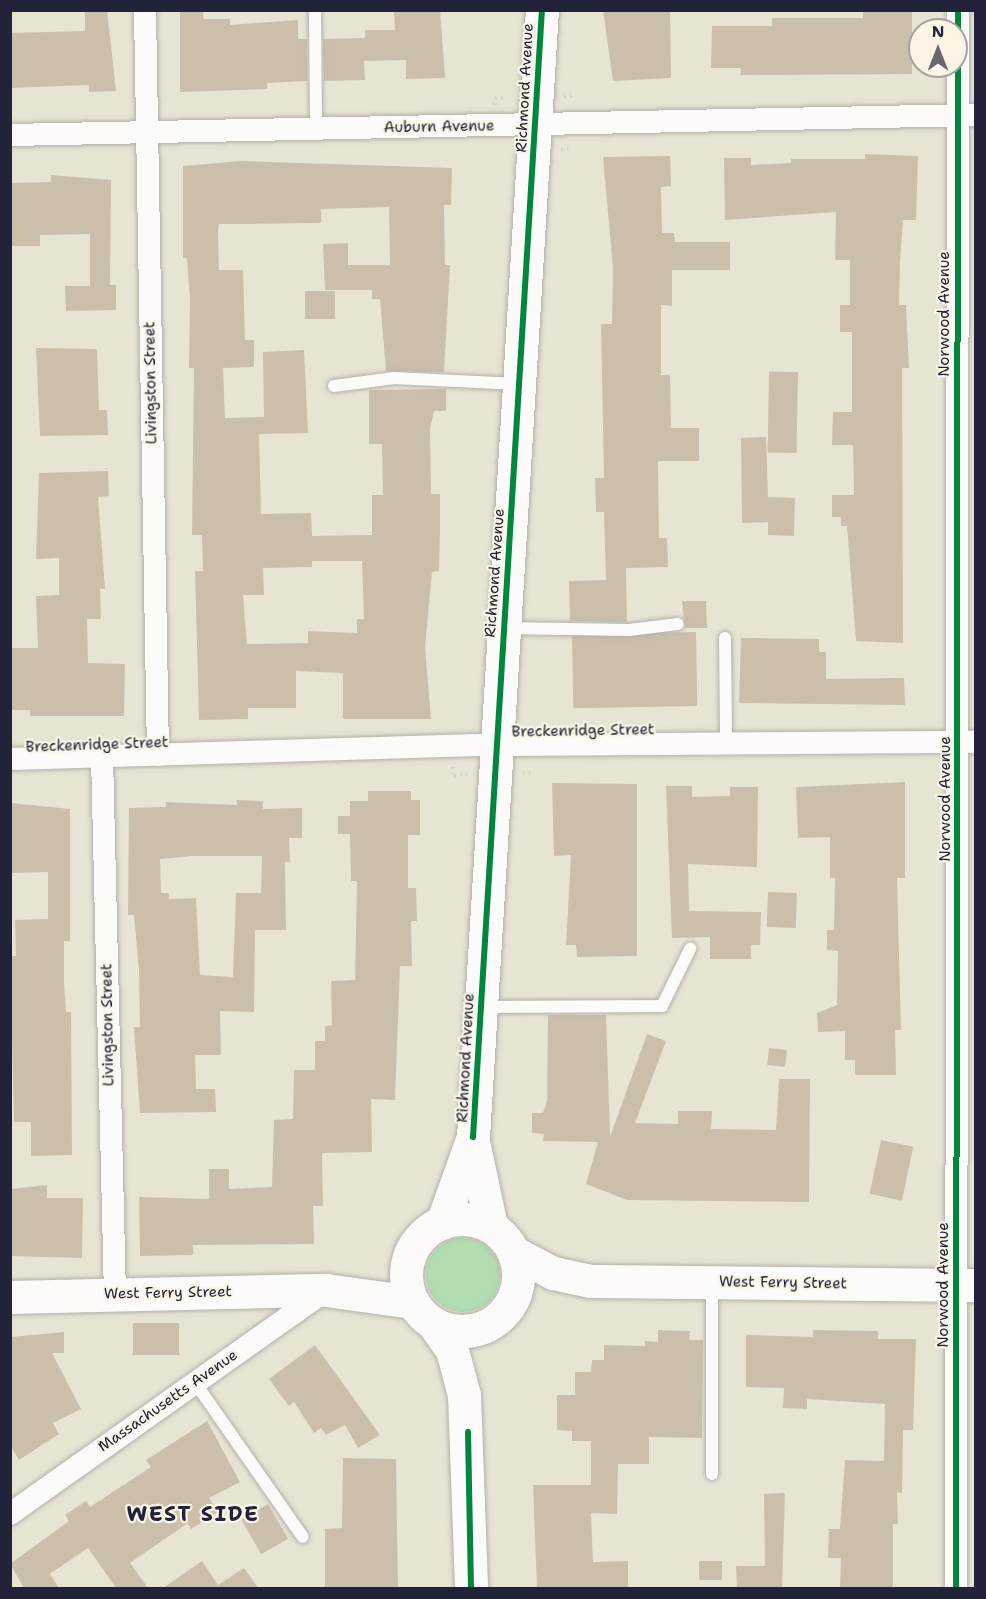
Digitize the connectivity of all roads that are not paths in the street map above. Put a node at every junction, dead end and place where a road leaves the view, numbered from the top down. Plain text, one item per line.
1 (145, 10) edge
2 (315, 10) edge
3 (542, 10) edge
4 (958, 10) edge
5 (966, 115) edge
6 (535, 125) junction
7 (316, 129) junction
8 (147, 132) junction
9 (10, 135) edge
10 (519, 384) junction
11 (334, 386) dead end
12 (678, 624) dead end
13 (504, 628) junction
14 (725, 638) dead end
15 (726, 741) junction
16 (967, 743) edge
17 (495, 745) junction
18 (158, 755) junction
19 (102, 756) junction
20 (10, 759) edge
21 (690, 949) dead end
22 (481, 1007) junction
23 (473, 1137) junction
24 (442, 1223) junction
25 (491, 1226) junction
26 (412, 1249) junction
27 (515, 1253) junction
28 (591, 1281) junction
29 (712, 1282) junction
30 (965, 1285) edge
31 (326, 1290) junction
32 (115, 1294) junction
33 (10, 1297) edge
34 (502, 1312) junction
35 (423, 1313) junction
36 (194, 1382) junction
37 (468, 1432) junction
38 (712, 1473) dead end
39 (10, 1514) edge
40 (303, 1537) dead end
41 (471, 1588) edge
42 (956, 1588) edge

1 - 8 street, Livingston Street
2 - 7 lane
3 - 6 street, Richmond Avenue
4 - 5 street, Norwood Avenue
5 - 6 street, Auburn Avenue
5 - 16 street, Norwood Avenue
6 - 7 street, Auburn Avenue
6 - 10 street, Richmond Avenue
7 - 8 street, Auburn Avenue
8 - 9 street, Auburn Avenue
8 - 18 street, Livingston Street
10 - 11 lane
10 - 13 street, Richmond Avenue
12 - 13 lane
13 - 17 street, Richmond Avenue
14 - 15 lane
15 - 16 street, Breckenridge Street
15 - 17 street, Breckenridge Street
16 - 30 street, Norwood Avenue
17 - 18 street, Breckenridge Street
17 - 22 street, Richmond Avenue
18 - 19 street, Breckenridge Street
19 - 20 street, Breckenridge Street
19 - 32 street, Livingston Street
21 - 22 lane
22 - 23 street, Richmond Avenue
23 - 24 street, Richmond Avenue
23 - 25 street, Richmond Avenue
24 - 25 street
24 - 26 street
25 - 27 street
26 - 31 street, West Ferry Street
26 - 35 street
27 - 28 street, West Ferry Street
27 - 34 street
28 - 29 street, West Ferry Street
28 - 34 street, West Ferry Street
29 - 30 street, West Ferry Street
29 - 38 lane
30 - 42 street, Norwood Avenue
31 - 32 street, West Ferry Street
31 - 35 street, West Ferry Street
31 - 36 street, Massachusetts Avenue
32 - 33 street, West Ferry Street
34 - 35 street
34 - 37 street
35 - 37 street
36 - 39 street, Massachusetts Avenue
36 - 40 lane
37 - 41 street

